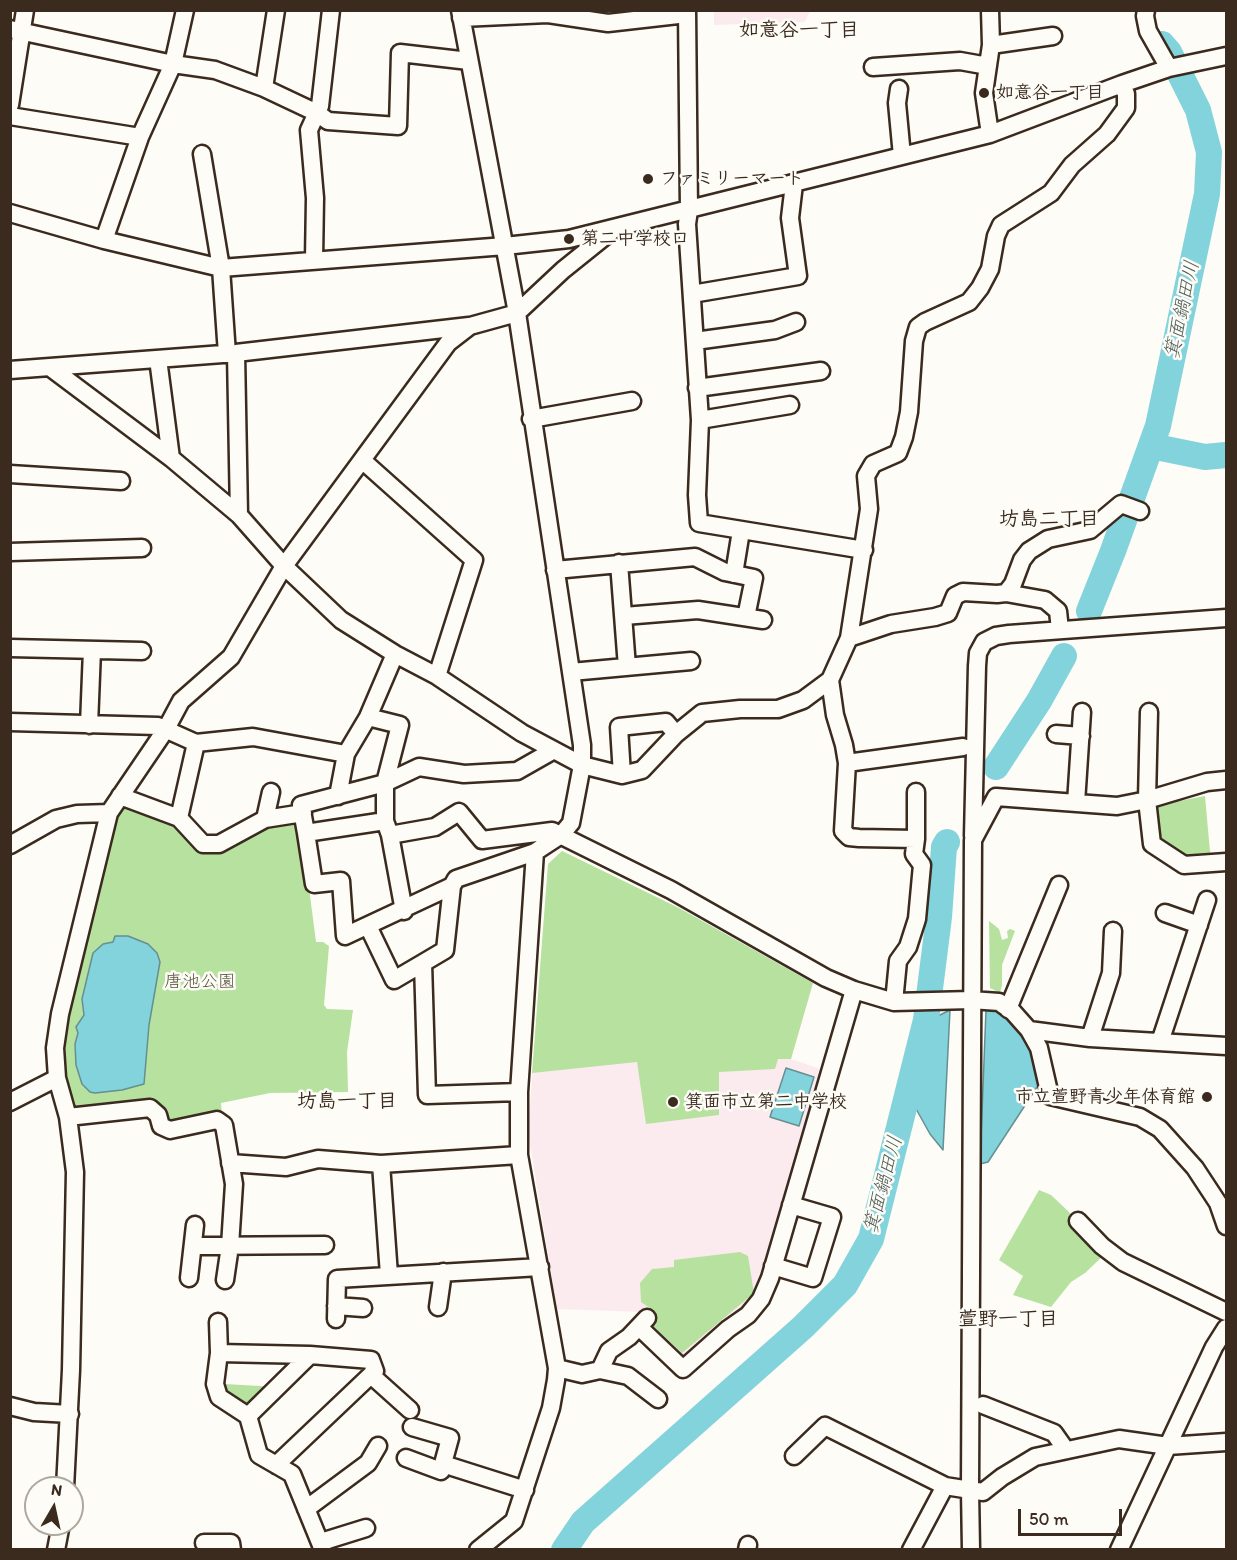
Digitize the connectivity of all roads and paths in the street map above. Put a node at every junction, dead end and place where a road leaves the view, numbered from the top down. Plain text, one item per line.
1 (26, 10) edge
2 (185, 10) edge
3 (276, 10) edge
4 (331, 10) edge
5 (990, 10) edge
6 (1146, 10) edge
7 (687, 12) edge
8 (460, 14) edge
9 (16, 30) edge
10 (1053, 36) dead end
11 (991, 45) junction
12 (1227, 56) edge
13 (469, 61) junction
14 (173, 64) junction
15 (988, 66) junction
16 (873, 67) dead end
17 (1176, 67) junction
18 (1122, 84) junction
19 (264, 88) junction
20 (899, 89) dead end
21 (10, 105) edge
22 (316, 113) junction
23 (10, 116) edge
24 (990, 134) junction
25 (140, 137) junction
26 (202, 154) dead end
27 (902, 156) junction
28 (794, 184) junction
29 (689, 210) junction
30 (10, 213) edge
31 (614, 229) junction
32 (104, 240) junction
33 (505, 246) junction
34 (314, 261) junction
35 (221, 268) junction
36 (692, 294) junction
37 (517, 313) junction
38 (796, 322) dead end
39 (470, 326) junction
40 (694, 341) junction
41 (232, 354) junction
42 (158, 359) junction
43 (51, 368) junction
44 (10, 370) edge
45 (821, 371) dead end
46 (697, 388) junction
47 (632, 401) dead end
48 (790, 405) dead end
49 (531, 419) junction
50 (700, 420) junction
51 (171, 458) junction
52 (362, 460) junction
53 (10, 474) edge
54 (121, 481) dead end
55 (1133, 509) dead end
56 (239, 515) junction
57 (741, 531) junction
58 (142, 548) dead end
59 (864, 550) junction
60 (10, 552) edge
61 (619, 563) junction
62 (284, 566) junction
63 (555, 570) junction
64 (734, 574) junction
65 (1006, 593) junction
66 (624, 616) junction
67 (1227, 618) edge
68 (1060, 630) junction
69 (849, 638) junction
70 (10, 648) edge
71 (92, 650) junction
72 (142, 651) dead end
73 (395, 654) junction
74 (692, 661) dead end
75 (627, 667) junction
76 (571, 672) junction
77 (437, 676) junction
78 (830, 680) junction
79 (1082, 712) dead end
80 (1149, 712) dead end
81 (368, 717) junction
82 (10, 722) edge
83 (88, 725) junction
84 (166, 729) junction
85 (676, 734) junction
86 (1056, 734) dead end
87 (1081, 736) junction
88 (196, 743) junction
89 (963, 747) dead end
90 (554, 750) junction
91 (346, 754) junction
92 (847, 763) junction
93 (582, 765) junction
94 (622, 775) junction
95 (1227, 780) edge
96 (385, 783) junction
97 (271, 792) dead end
98 (916, 792) dead end
99 (120, 796) junction
100 (338, 796) junction
101 (1147, 800) junction
102 (1076, 803) junction
103 (109, 813) junction
104 (303, 813) junction
105 (179, 818) junction
106 (266, 819) junction
107 (387, 828) junction
108 (306, 833) junction
109 (561, 835) junction
110 (916, 839) junction
111 (973, 840) junction
112 (10, 845) edge
113 (535, 852) junction
114 (1227, 862) edge
115 (1059, 885) dead end
116 (452, 886) junction
117 (1208, 900) dead end
118 (404, 911) junction
119 (1166, 914) dead end
120 (1199, 925) junction
121 (368, 926) junction
122 (1113, 931) dead end
123 (423, 963) junction
124 (854, 990) junction
125 (971, 1000) junction
126 (894, 1002) junction
127 (1008, 1009) junction
128 (1029, 1030) junction
129 (1090, 1038) junction
130 (1160, 1042) junction
131 (1227, 1046) edge
132 (57, 1078) junction
133 (519, 1092) junction
134 (10, 1102) edge
135 (68, 1117) junction
136 (519, 1155) junction
137 (230, 1163) junction
138 (381, 1164) junction
139 (791, 1205) junction
140 (1078, 1221) dead end
141 (195, 1225) dead end
142 (1227, 1226) edge
143 (193, 1245) junction
144 (230, 1245) junction
145 (326, 1245) dead end
146 (773, 1266) junction
147 (540, 1267) junction
148 (443, 1272) junction
149 (389, 1275) junction
150 (189, 1278) dead end
151 (225, 1280) dead end
152 (438, 1307) dead end
153 (363, 1308) dead end
154 (1227, 1312) edge
155 (218, 1322) dead end
156 (1227, 1328) edge
157 (219, 1353) junction
158 (310, 1355) junction
159 (557, 1368) junction
160 (600, 1370) junction
161 (371, 1375) junction
162 (658, 1399) dead end
163 (983, 1405) dead end
164 (10, 1406) edge
165 (410, 1410) dead end
166 (70, 1414) junction
167 (248, 1416) junction
168 (412, 1427) dead end
169 (1227, 1442) edge
170 (378, 1446) dead end
171 (1168, 1446) junction
172 (1066, 1450) junction
173 (794, 1456) dead end
174 (406, 1458) dead end
175 (442, 1464) junction
176 (276, 1465) junction
177 (66, 1476) edge
178 (945, 1486) junction
179 (525, 1490) junction
180 (970, 1490) junction
181 (306, 1509) junction
182 (366, 1528) dead end
183 (204, 1543) dead end
184 (322, 1546) edge
185 (232, 1550) edge
186 (478, 1550) edge
187 (910, 1550) edge
188 (971, 1550) edge
189 (1119, 1550) edge

1 - 9 street
2 - 14 street
3 - 19 street
4 - 22 street
5 - 11 street
6 - 17 street
7 - 8 street
7 - 29 street
8 - 13 street
9 - 14 street
9 - 21 street
10 - 11 street
11 - 15 street
12 - 17 street
13 - 22 street
13 - 33 street
14 - 19 street
14 - 25 street
15 - 16 street
15 - 24 street
17 - 18 street
18 - 24 street
18 - 59 street
19 - 22 street
20 - 27 street
22 - 34 street
23 - 25 street
24 - 27 street
25 - 32 street
26 - 35 street
27 - 28 street
28 - 29 street
28 - 36 street
29 - 31 street
29 - 36 street
30 - 32 street
31 - 33 street
31 - 37 street
32 - 35 street
33 - 34 street
33 - 37 street
34 - 35 street
35 - 41 street
36 - 40 street
37 - 39 street
37 - 49 street
38 - 40 street
39 - 41 street
39 - 52 street
40 - 46 street
41 - 42 street
41 - 56 street
42 - 43 street
42 - 51 street
43 - 44 street
43 - 51 street
45 - 46 street
46 - 50 street
47 - 49 street
48 - 50 street
49 - 63 street
50 - 57 street
51 - 56 street
52 - 62 street
52 - 77 street
53 - 54 street
55 - 65 street
56 - 62 street
57 - 59 street
57 - 64 street
58 - 60 street
59 - 69 street
61 - 63 street
61 - 64 street
61 - 66 street
62 - 73 street
62 - 84 street
63 - 76 street
64 - 66 street
65 - 68 street
65 - 69 street
66 - 75 street
67 - 68 street
68 - 111 street
69 - 78 street
70 - 71 street
71 - 72 street
71 - 83 street
73 - 77 street
73 - 81 street
74 - 75 street
75 - 76 street
76 - 93 street
77 - 90 street
78 - 85 street
78 - 92 street
79 - 87 street
80 - 101 street
81 - 91 street
81 - 96 street
82 - 83 street
83 - 84 street
84 - 88 street
84 - 99 street
85 - 94 street
85 - 94 street
86 - 87 street
87 - 102 street
88 - 91 street
88 - 105 street
89 - 92 street
90 - 93 street
90 - 96 street
91 - 100 street
92 - 110 street
93 - 94 street
93 - 109 street
95 - 101 street
96 - 100 street
96 - 107 street
97 - 106 street
98 - 110 street
99 - 103 street
99 - 105 street
100 - 104 street
101 - 102 street
101 - 114 street
102 - 111 street
103 - 112 street
103 - 132 street
104 - 106 street
104 - 108 street
105 - 106 street
107 - 108 street
107 - 109 street
107 - 118 street
108 - 121 street
109 - 113 street
109 - 124 street
110 - 126 street
111 - 125 street
113 - 116 street
113 - 133 street
115 - 127 street
116 - 118 street
116 - 123 street
117 - 120 street
118 - 121 street
119 - 120 street
120 - 130 street
121 - 123 street
122 - 129 street
123 - 133 street
124 - 126 street
124 - 139 street
125 - 126 street
125 - 127 street
125 - 180 street
127 - 128 street
128 - 129 street
128 - 142 street
129 - 130 street
130 - 131 street
132 - 134 street
132 - 135 street
133 - 136 street
135 - 137 street
135 - 166 street
136 - 138 street
136 - 147 street
137 - 138 street
137 - 144 street
138 - 149 street
139 - 146 street
139 - 146 street
140 - 154 street
141 - 143 street
143 - 144 street
143 - 150 street
144 - 145 street
144 - 151 street
146 - 160 street
147 - 148 street
147 - 159 street
148 - 149 street
148 - 152 street
149 - 153 street
155 - 157 street
156 - 171 street
157 - 158 street
157 - 167 street
158 - 161 street
158 - 167 street
159 - 160 street
159 - 179 street
160 - 162 street
161 - 165 street
161 - 176 street
163 - 172 street
164 - 166 street
166 - 177 street
167 - 176 street
168 - 175 street
169 - 171 street
170 - 181 street
171 - 172 street
171 - 189 street
172 - 180 street
173 - 178 street
174 - 175 street
175 - 179 street
176 - 181 street
178 - 180 street
178 - 187 street
179 - 186 street
180 - 188 street
181 - 184 street
182 - 184 street
183 - 185 street

